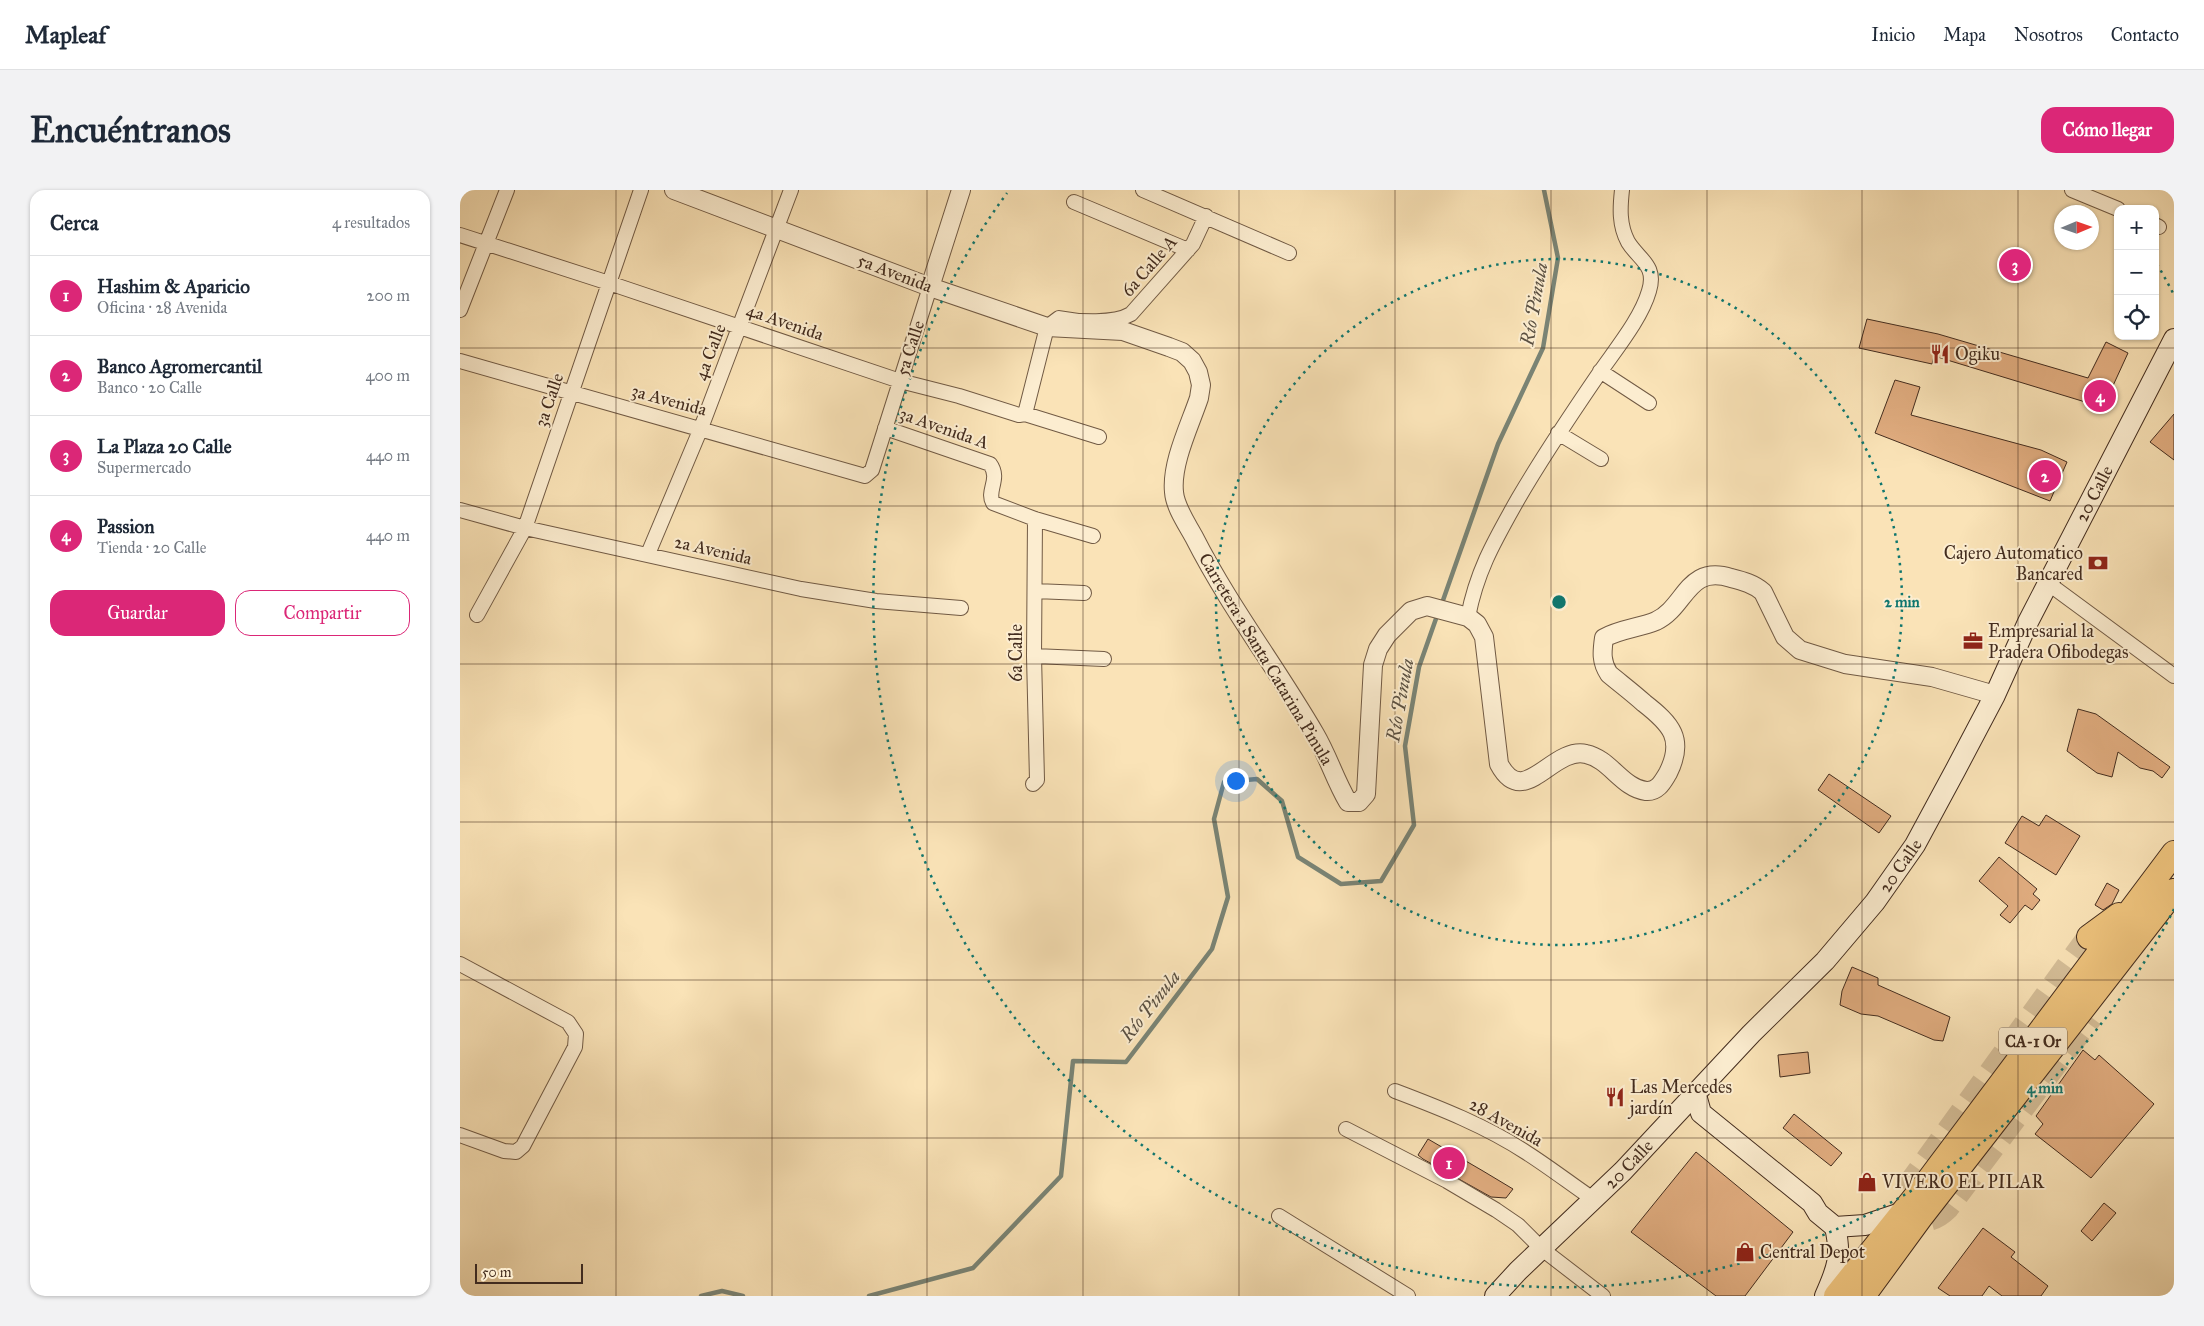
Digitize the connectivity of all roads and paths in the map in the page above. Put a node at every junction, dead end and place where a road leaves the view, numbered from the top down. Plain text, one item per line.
1 (507, 190) edge
2 (641, 190) edge
3 (674, 190) edge
4 (791, 190) edge
5 (961, 190) edge
6 (1143, 190) edge
7 (1622, 190) edge
8 (2072, 190) edge
9 (1074, 202) dead end
10 (2114, 207) edge
11 (1206, 216) junction
12 (776, 228) junction
13 (460, 235) edge
14 (487, 243) junction
15 (1188, 250) junction
16 (1289, 254) dead end
17 (609, 283) junction
18 (930, 287) junction
19 (460, 310) edge
20 (740, 326) junction
21 (1047, 327) junction
22 (1123, 331) joint
23 (2174, 339) edge
24 (460, 361) edge
25 (1600, 372) junction
26 (900, 381) junction
27 (572, 393) junction
28 (1649, 403) dead end
29 (1025, 414) junction
30 (700, 428) junction
31 (885, 428) junction
32 (1558, 433) junction
33 (1099, 437) dead end
34 (1601, 459) dead end
35 (867, 475) joint
36 (460, 510) edge
37 (1035, 519) junction
38 (525, 528) junction
39 (1093, 536) dead end
40 (648, 554) junction
41 (2049, 584) junction
42 (1034, 591) junction
43 (1084, 593) dead end
44 (960, 608) dead end
45 (477, 615) dead end
46 (1462, 615) junction
47 (1034, 656) junction
48 (1104, 659) dead end
49 (2174, 676) edge
50 (1995, 694) junction
51 (1033, 784) dead end
52 (2174, 853) edge
53 (2174, 891) edge
54 (2139, 901) junction
55 (2174, 911) edge
56 (2089, 937) tunnel mouth
57 (460, 964) edge
58 (2091, 1017) tunnel mouth
59 (1395, 1091) dead end
60 (1696, 1096) junction
61 (1676, 1116) junction
62 (1346, 1129) dead end
63 (460, 1135) edge
64 (1593, 1199) junction
65 (1818, 1213) junction
66 (1901, 1213) junction
67 (1279, 1216) dead end
68 (1835, 1227) junction
69 (1542, 1249) junction
70 (1408, 1296) edge
71 (1495, 1296) edge
72 (1603, 1296) edge
73 (1825, 1296) edge
74 (1836, 1296) edge
75 (1863, 1296) edge

1 - 14 street
2 - 17 street, 3a Calle
3 - 12 street, 5a Avenida
4 - 12 street, 4a Calle
5 - 18 street, 5a Calle
6 - 11 street
7 - 25 street
8 - 10 street
9 - 15 street
11 - 15 street, 6a Calle A
11 - 16 street
12 - 18 street, 5a Avenida
12 - 20 street, 4a Calle
13 - 14 street, 4a Avenida
14 - 17 street, 4a Avenida
14 - 19 street
15 - 21 street, 6a Calle A
17 - 20 street, 4a Avenida
17 - 27 street, 3a Calle
18 - 21 street, 5a Avenida
18 - 26 street, 5a Calle
20 - 26 street, 4a Avenida
20 - 30 street, 4a Calle
21 - 22 street, 5a Avenida
21 - 29 street
22 - 46 street, Carretera a Santa Catarina Pinula
23 - 41 main road, 20 Calle
24 - 27 street, 3a Avenida
25 - 28 street
25 - 32 street
26 - 29 street, 4a Avenida
26 - 31 street, 5a Calle
27 - 30 street, 3a Avenida
27 - 38 street, 3a Calle
29 - 33 street, 4a Avenida
30 - 35 street, 3a Avenida
30 - 40 street, 4a Calle
31 - 35 street, 5a Calle
31 - 37 street, 3a Avenida A
32 - 34 street
32 - 46 street
36 - 38 street, 2a Avenida
37 - 39 street
37 - 42 street, 6a Calle
38 - 40 street, 2a Avenida
38 - 45 street, 3a Calle
40 - 44 street, 2a Avenida
41 - 49 street
41 - 50 main road, 20 Calle
42 - 43 street
42 - 47 street, 6a Calle
46 - 50 street
47 - 48 street
47 - 51 street, 6a Calle
50 - 60 main road, 20 Calle
52 - 54 highway, CA-1 Or
53 - 75 highway, CA-1 Or
54 - 56 highway
54 - 66 highway, CA-1 Or
55 - 58 highway
57 - 63 street
59 - 64 street, 28 Avenida
60 - 61 main road, 20 Calle
60 - 65 main road
61 - 64 main road, 20 Calle
61 - 65 main road
62 - 69 street
64 - 69 main road, 20 Calle
65 - 68 main road
66 - 68 main road
66 - 74 highway, CA-1 Or
67 - 70 street
68 - 73 main road
69 - 71 main road, 20 Calle
69 - 72 street

